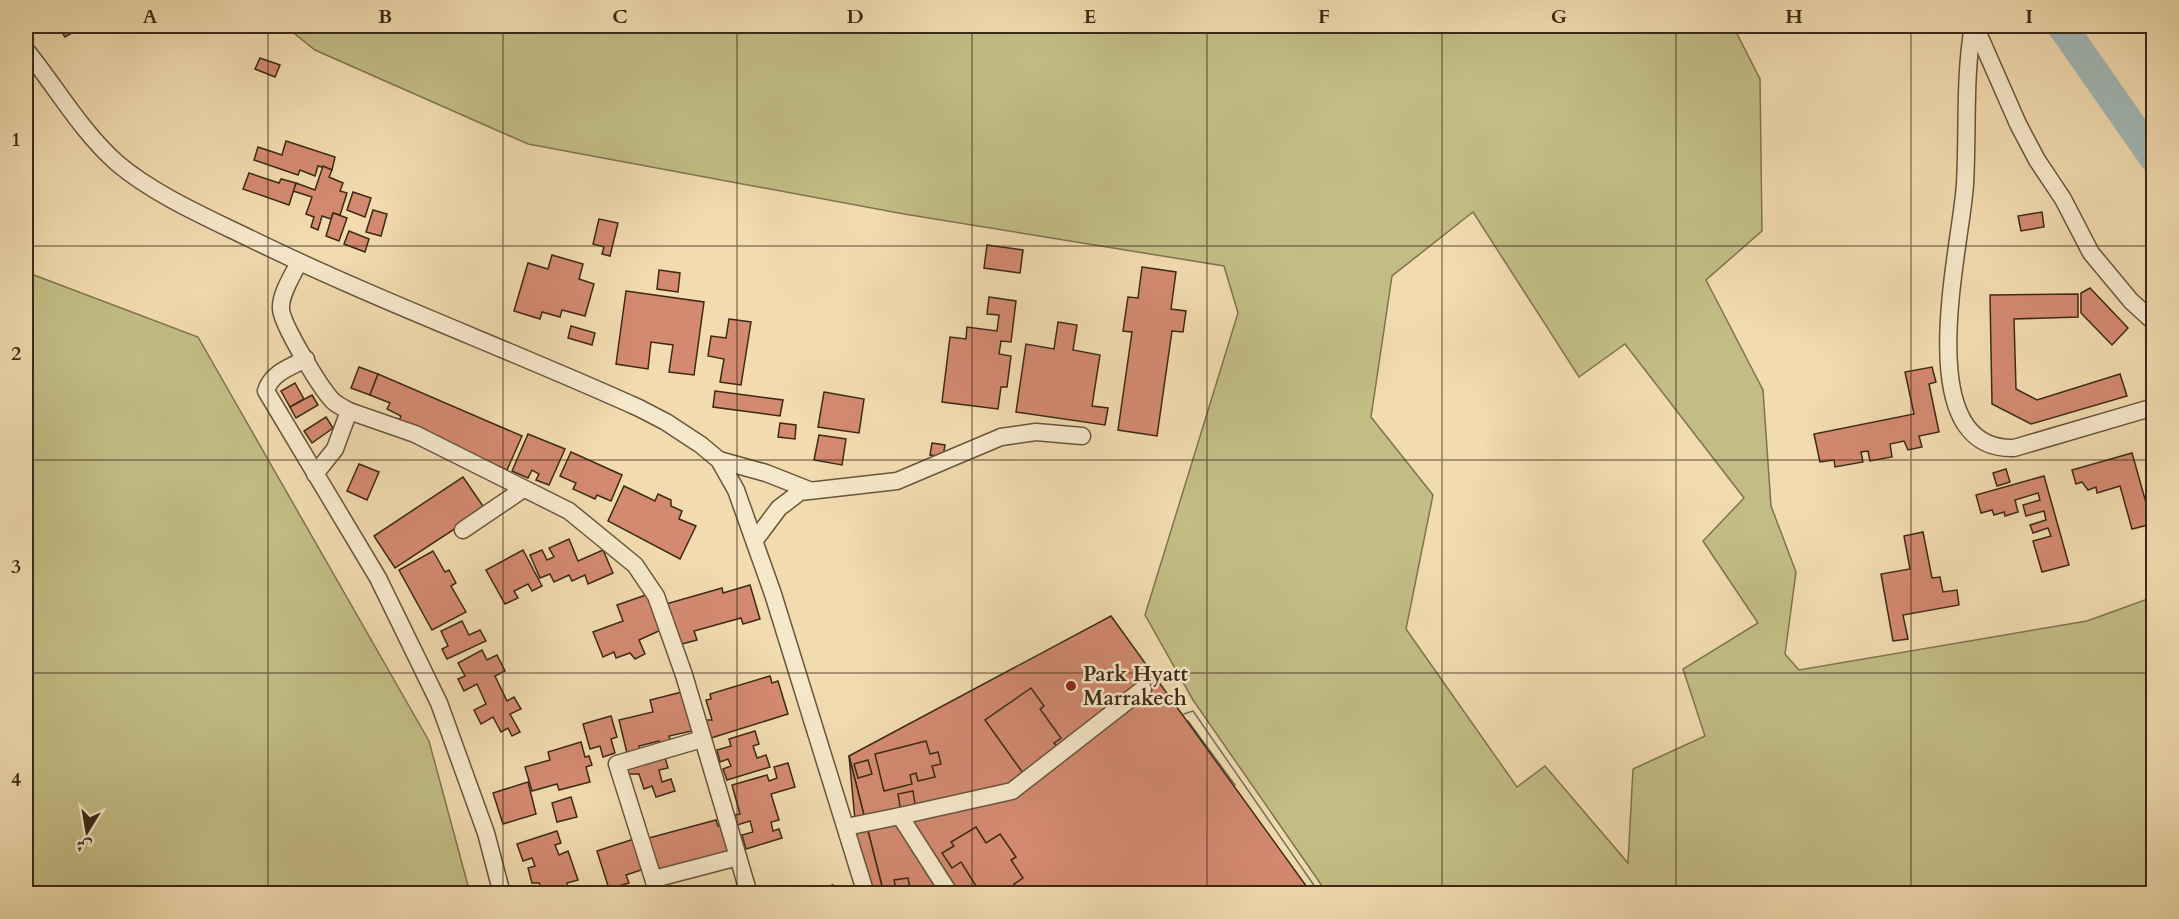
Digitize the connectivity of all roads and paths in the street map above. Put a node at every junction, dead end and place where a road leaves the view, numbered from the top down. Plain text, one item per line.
1 (1974, 26) edge
2 (26, 50) edge
3 (299, 262) junction
4 (2154, 322) edge
5 (306, 359) junction
6 (2154, 407) edge
7 (349, 411) junction
8 (1082, 436) dead end
9 (719, 460) junction
10 (315, 474) junction
11 (773, 476) junction
12 (522, 490) junction
13 (809, 490) junction
14 (784, 502) junction
15 (463, 530) dead end
16 (755, 540) junction
17 (1143, 689) dead end
18 (702, 739) junction
19 (900, 816) junction
20 (846, 827) junction
21 (738, 857) junction
22 (656, 886) edge
23 (502, 894) edge
24 (749, 894) edge
25 (866, 894) edge
26 (950, 894) edge

1 - 4 street
1 - 6 street
2 - 3 street
3 - 5 street
3 - 9 street
5 - 7 street
5 - 10 street
7 - 10 street
7 - 12 street
8 - 13 street
9 - 11 street
9 - 16 street
10 - 23 street
11 - 13 street
11 - 14 street
12 - 15 street
12 - 18 street
13 - 14 street
14 - 16 street
16 - 20 street
17 - 19 street
18 - 21 street
18 - 22 street
19 - 20 street
19 - 26 street
20 - 25 street
21 - 22 street
21 - 24 street

